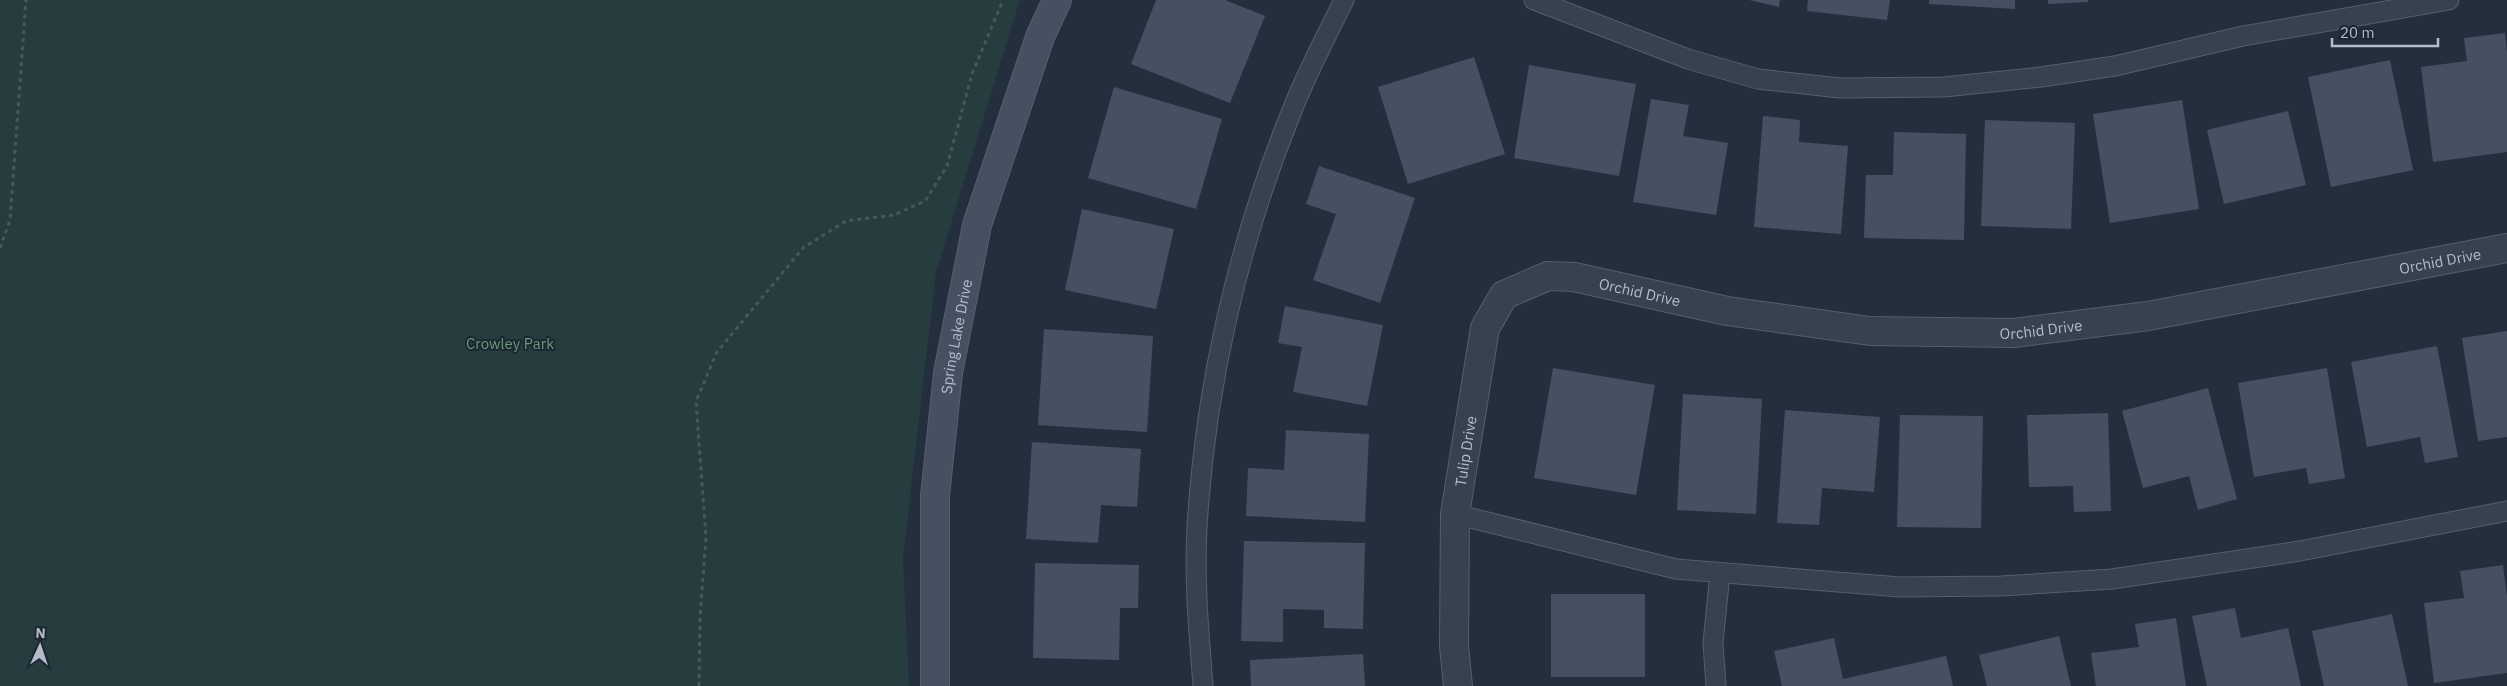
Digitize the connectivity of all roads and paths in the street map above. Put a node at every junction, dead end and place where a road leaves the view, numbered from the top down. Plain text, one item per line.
1 (26, 0) edge
2 (1004, 0) edge
3 (1057, 0) edge
4 (1344, 0) edge
5 (1534, 0) edge
6 (2449, 0) edge
7 (0, 248) edge
8 (2507, 248) edge
9 (1574, 277) joint
10 (2507, 511) edge
11 (1455, 514) junction
12 (1720, 572) junction
13 (699, 686) edge
14 (935, 686) edge
15 (1203, 686) edge
16 (1458, 686) edge
17 (1716, 686) edge

1 - 7 path
2 - 13 path
3 - 14 street, Spring Lake Drive
4 - 15 lane
5 - 6 lane
8 - 9 street, Orchid Drive
9 - 11 street, Tulip Drive
10 - 12 lane
11 - 12 lane
11 - 16 street, Tulip Drive
12 - 17 lane

